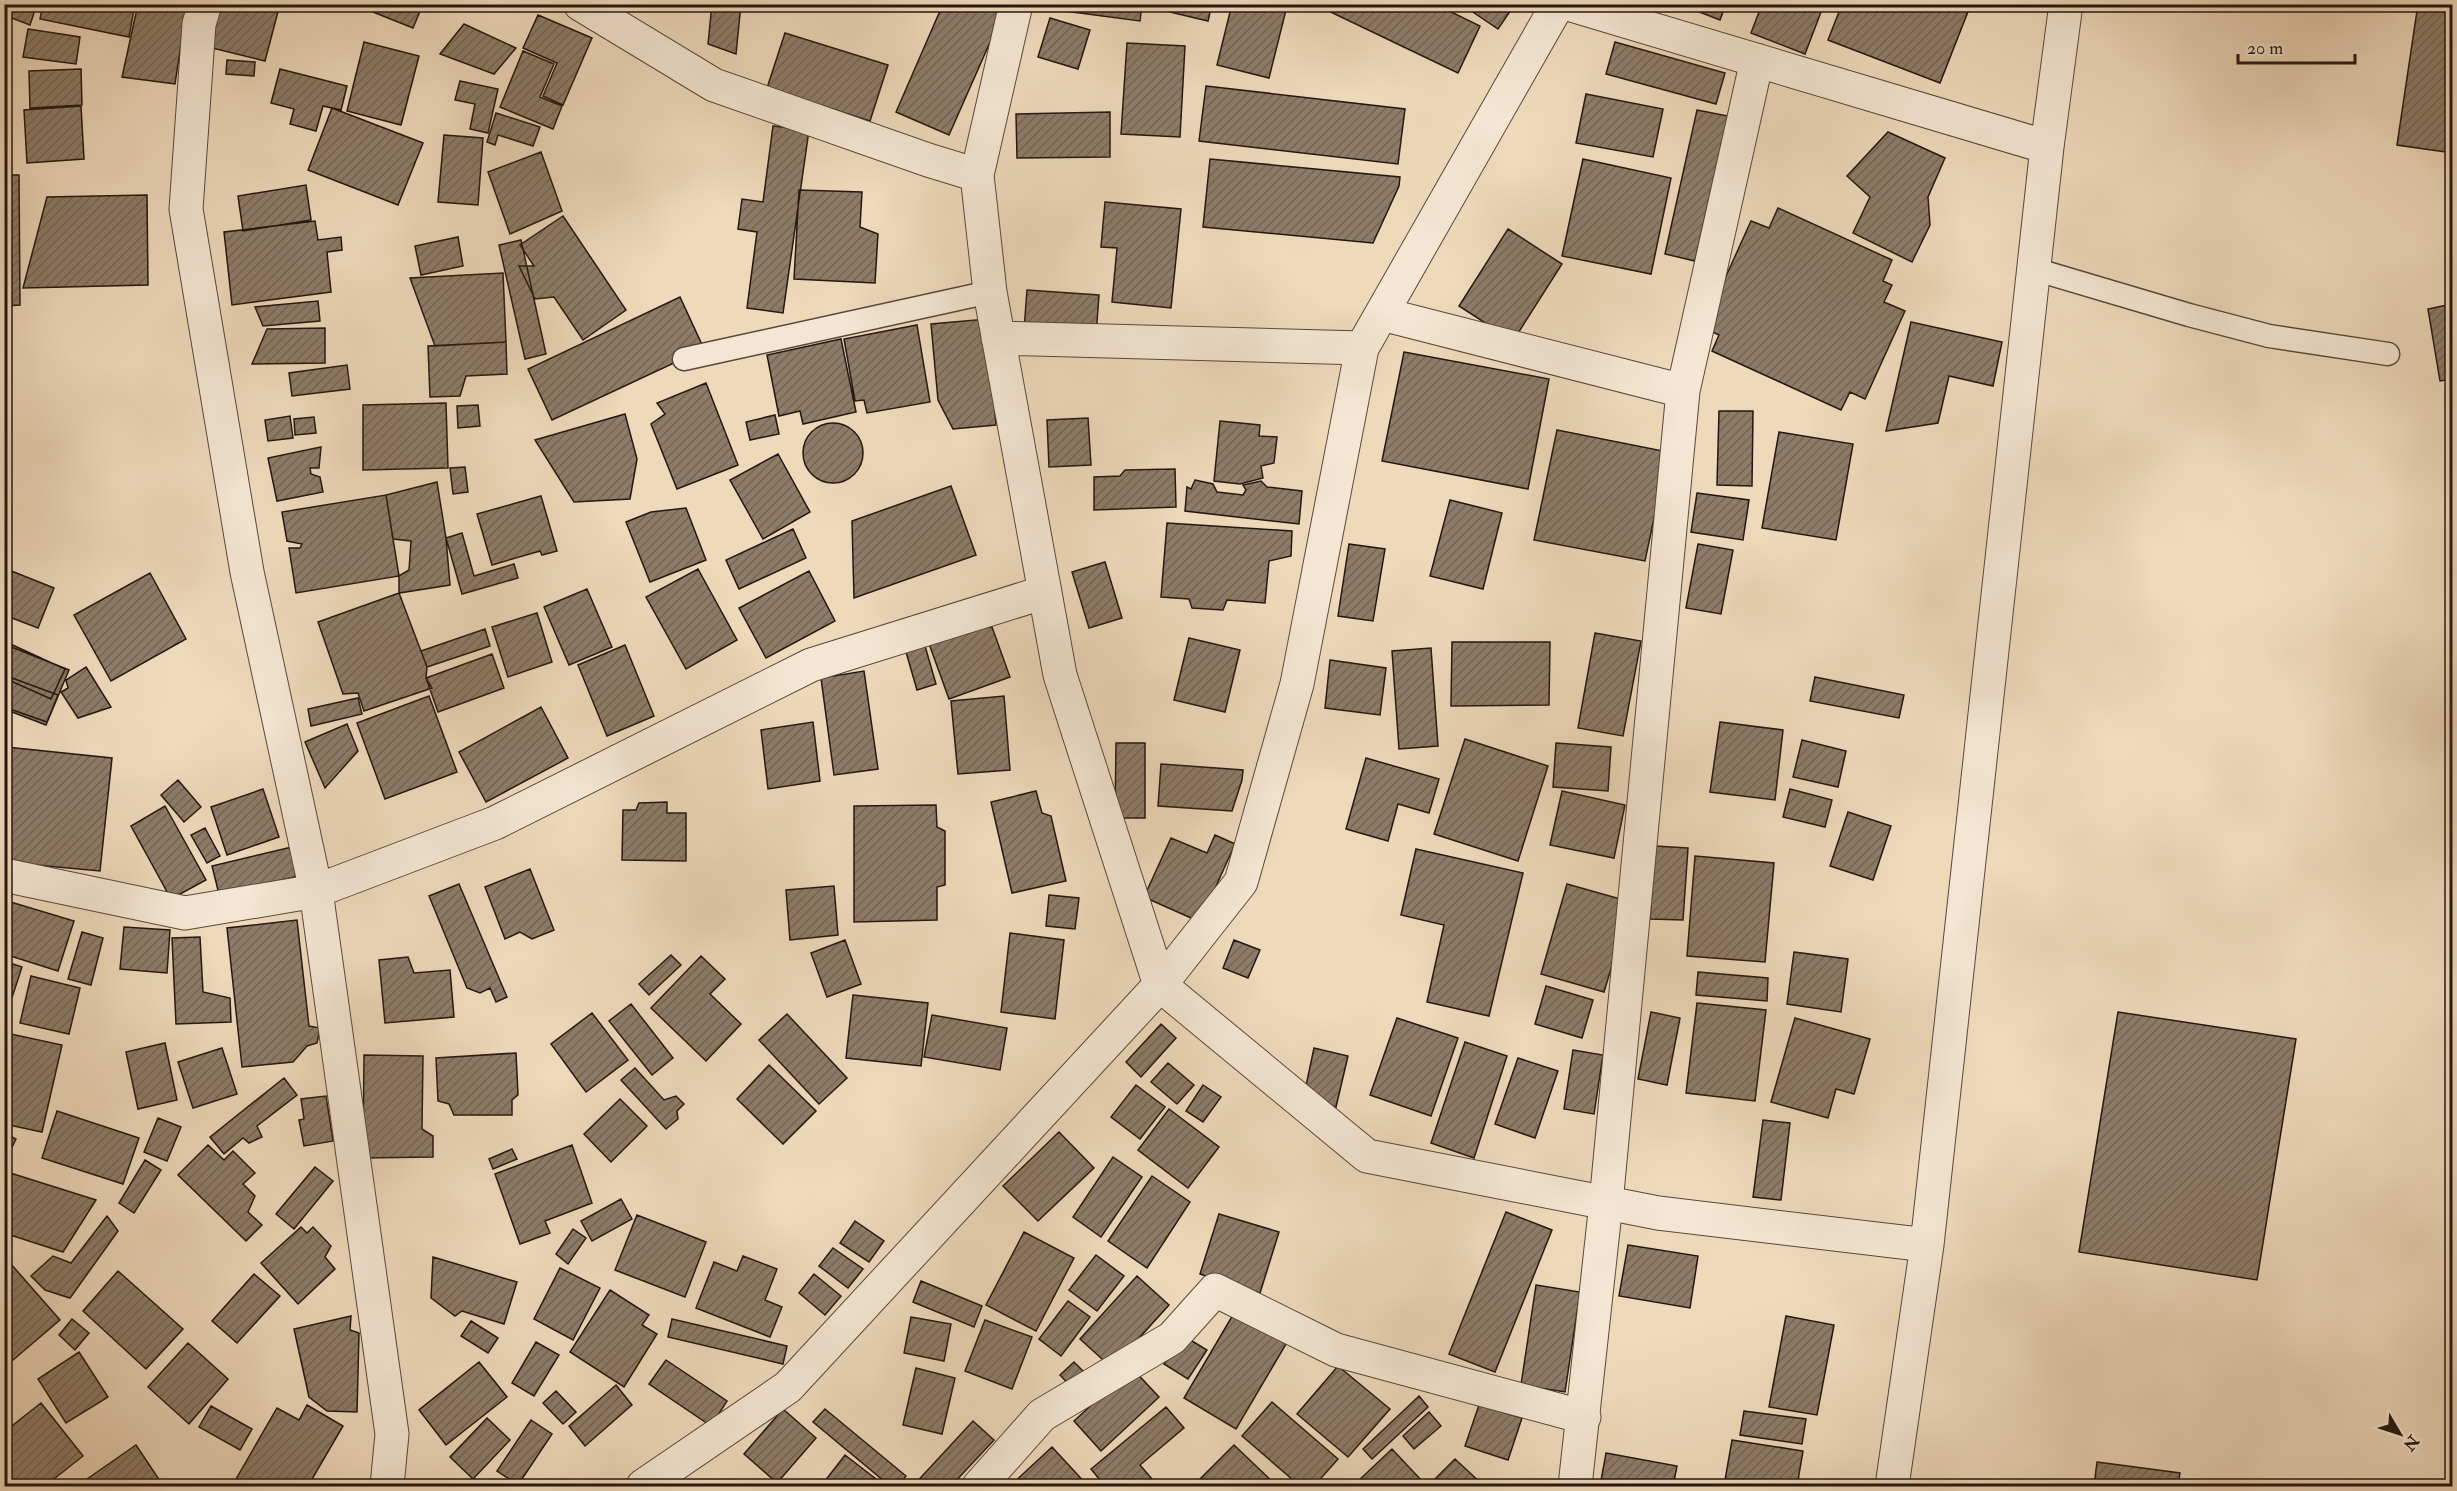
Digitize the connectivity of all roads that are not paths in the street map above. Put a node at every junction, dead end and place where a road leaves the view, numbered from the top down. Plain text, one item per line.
1 (205, 4) edge
2 (580, 4) edge
3 (1016, 4) edge
4 (1558, 4) edge
5 (1568, 4) edge
6 (2066, 4) edge
7 (1757, 60) junction
8 (2047, 147) junction
9 (976, 175) junction
10 (2034, 269) junction
11 (990, 292) junction
12 (1382, 314) junction
13 (998, 338) junction
14 (1362, 348) junction
15 (2388, 354) dead end
16 (684, 359) dead end
17 (1683, 390) junction
18 (1045, 592) junction
19 (4, 875) edge
20 (316, 891) junction
21 (1160, 985) junction
22 (1606, 1203) junction
23 (1927, 1245) junction
24 (1584, 1417) junction
25 (387, 1486) edge
26 (644, 1486) edge
27 (979, 1486) edge
28 (1575, 1486) edge
29 (1892, 1486) edge

1 - 20 street
2 - 9 street
3 - 9 street
4 - 12 street
5 - 7 street
6 - 8 street
7 - 8 street
7 - 17 street
8 - 10 street
9 - 11 street
10 - 15 lane
10 - 23 street
11 - 13 street
11 - 16 lane
12 - 14 street
12 - 17 street
13 - 14 street
13 - 18 street
14 - 21 street
17 - 22 street
18 - 20 street
18 - 21 street
19 - 20 street
20 - 25 street
21 - 22 street
21 - 26 street
22 - 23 street
22 - 24 street
23 - 29 street
24 - 27 street
24 - 28 street

